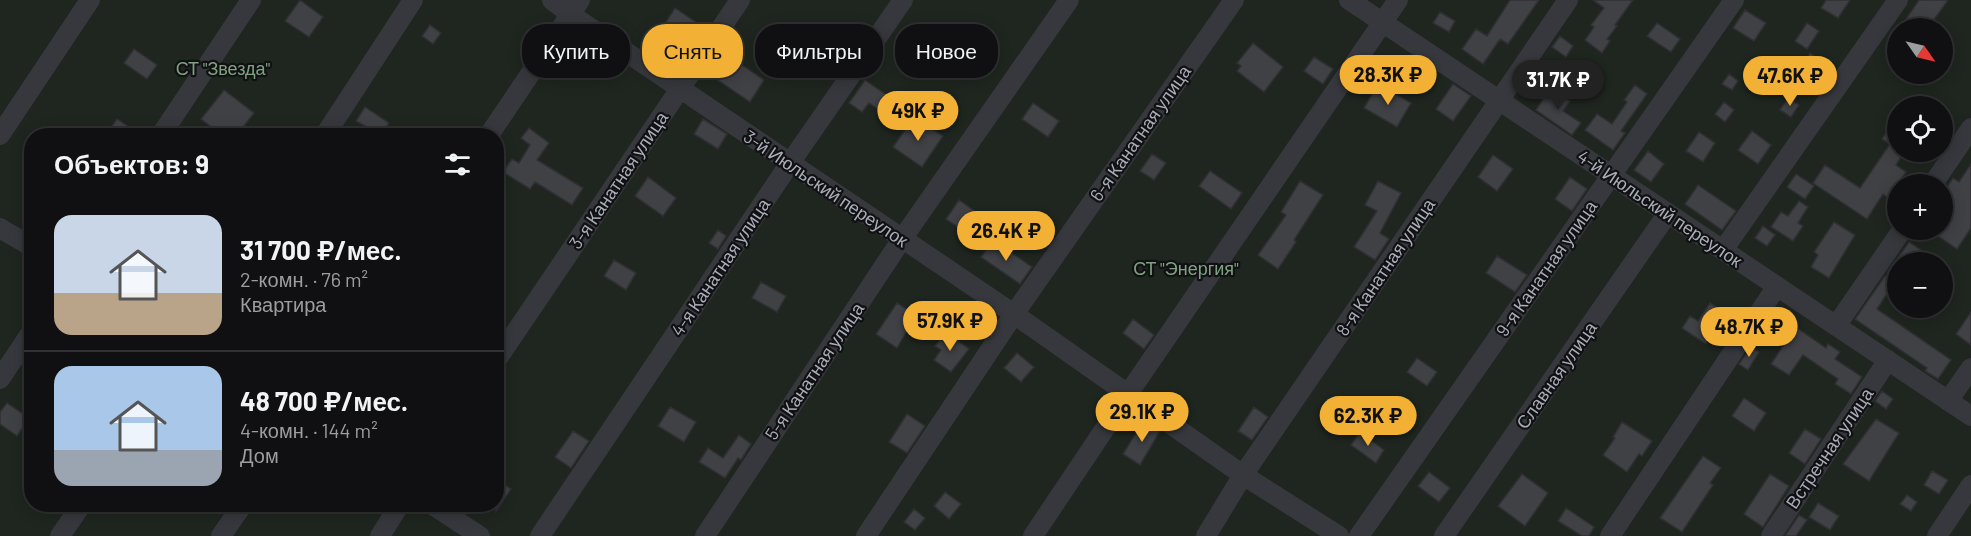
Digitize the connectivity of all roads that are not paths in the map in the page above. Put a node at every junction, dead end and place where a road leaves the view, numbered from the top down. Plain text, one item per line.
1 (90, 0) edge
2 (251, 0) edge
3 (413, 0) edge
4 (552, 0) edge
5 (740, 0) edge
6 (903, 0) edge
7 (1069, 0) edge
8 (1234, 0) edge
9 (1349, 0) edge
10 (1398, 0) edge
11 (1568, 0) edge
12 (1734, 0) edge
13 (1898, 0) edge
14 (575, 7) edge
15 (1382, 22) junction
16 (680, 89) junction
17 (1499, 100) junction
18 (166, 128) edge
19 (330, 128) edge
20 (494, 128) edge
21 (1971, 128) edge
22 (0, 135) edge
23 (790, 163) junction
24 (1940, 174) edge
25 (1611, 175) junction
26 (1668, 213) junction
27 (0, 228) edge
28 (902, 239) junction
29 (1895, 240) edge
30 (24, 242) edge
31 (1723, 250) junction
32 (1776, 286) junction
33 (1014, 314) junction
34 (1836, 326) junction
35 (24, 343) edge
36 (504, 349) edge
37 (1888, 360) junction
38 (1971, 368) edge
39 (0, 379) edge
40 (1128, 394) junction
41 (1948, 401) junction
42 (1971, 416) edge
43 (1243, 475) junction
44 (1971, 485) edge
45 (76, 512) edge
46 (238, 512) edge
47 (395, 512) edge
48 (444, 512) edge
49 (60, 536) edge
50 (221, 536) edge
51 (380, 536) edge
52 (480, 536) edge
53 (540, 536) edge
54 (705, 536) edge
55 (866, 536) edge
56 (1034, 536) edge
57 (1206, 536) edge
58 (1340, 536) edge
59 (1359, 536) edge
60 (1444, 536) edge
61 (1610, 536) edge
62 (1771, 536) edge
63 (1937, 536) edge

1 - 22 street
2 - 18 street
3 - 19 street
4 - 14 street, 3-й Июльский переулок
5 - 16 street, 3-я Канатная улица
6 - 23 street, 4-я Канатная улица
7 - 28 street, 5-я Канатная улица
8 - 33 street, 6-я Канатная улица
9 - 15 street, 4-й Июльский переулок
10 - 15 street
11 - 17 street, 8-я Канатная улица
12 - 25 street, 9-я Канатная улица
13 - 31 street
14 - 16 street, 3-й Июльский переулок
14 - 20 street
15 - 17 street, 4-й Июльский переулок
15 - 40 street
16 - 23 street, 3-й Июльский переулок
16 - 36 street, 3-я Канатная улица
17 - 25 street, 4-й Июльский переулок
17 - 43 street, 8-я Канатная улица
21 - 24 street
23 - 28 street, 3-й Июльский переулок
23 - 53 street, 4-я Канатная улица
25 - 26 street, 4-й Июльский переулок
25 - 59 street, 9-я Канатная улица
26 - 31 street, 4-й Июльский переулок
26 - 60 street, Славная улица
27 - 30 street
28 - 33 street, 3-й Июльский переулок
28 - 54 street, 5-я Канатная улица
29 - 34 street
31 - 32 street, 4-й Июльский переулок
32 - 34 street, 4-й Июльский переулок
32 - 61 street
33 - 40 street, 3-й Июльский переулок
33 - 55 street, 6-я Канатная улица
34 - 37 street, 4-й Июльский переулок
35 - 39 street
37 - 41 street, 4-й Июльский переулок
37 - 62 street, Встречная улица
38 - 41 street
40 - 43 street, 3-й Июльский переулок
40 - 56 street
41 - 42 street, 4-й Июльский переулок
43 - 57 street, 8-я Канатная улица
43 - 58 street, 3-й Июльский переулок
44 - 63 street
45 - 49 street
46 - 50 street
47 - 51 street
48 - 52 street

